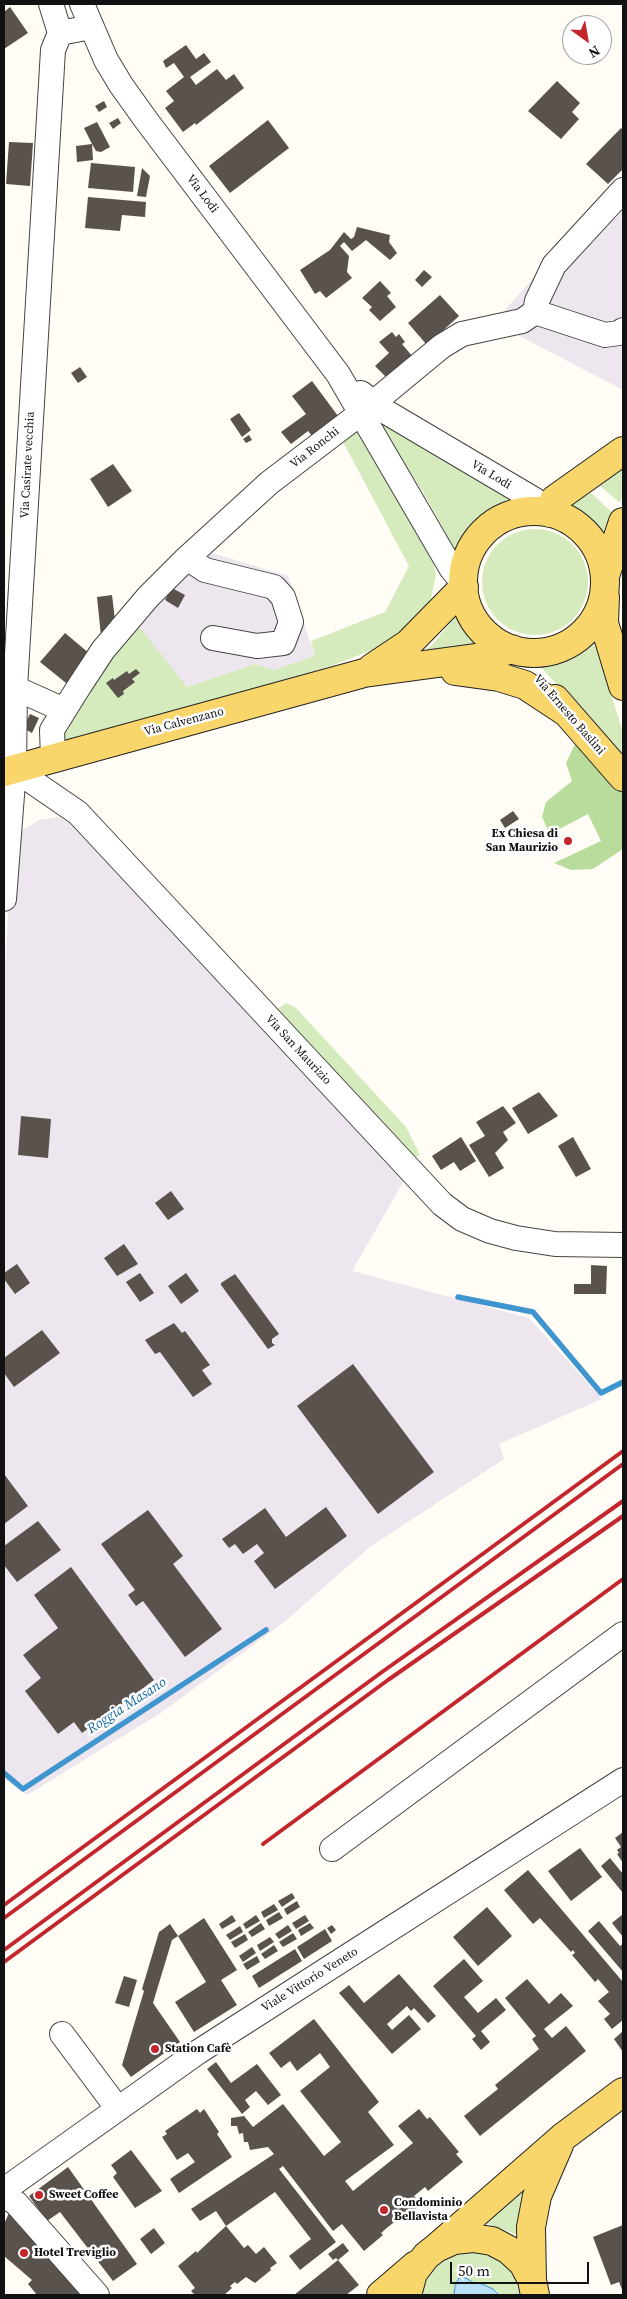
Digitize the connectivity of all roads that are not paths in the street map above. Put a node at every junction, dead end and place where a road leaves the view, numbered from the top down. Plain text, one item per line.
1 (51, 4) edge
2 (82, 4) edge
3 (90, 27) junction
4 (60, 33) junction
5 (623, 190) edge
6 (535, 312) junction
7 (623, 330) edge
8 (367, 408) junction
9 (623, 451) edge
10 (545, 512) junction
11 (623, 522) edge
12 (187, 558) junction
13 (605, 583) junction
14 (463, 585) junction
15 (213, 638) dead end
16 (515, 650) junction
17 (404, 667) junction
18 (364, 673) junction
19 (9, 683) edge
20 (623, 686) edge
21 (64, 710) junction
22 (566, 712) junction
23 (52, 758) junction
24 (9, 771) edge
25 (623, 777) edge
26 (4, 899) edge
27 (623, 1245) edge
28 (623, 1634) edge
29 (623, 1652) edge
30 (623, 1780) edge
31 (62, 2034) dead end
32 (620, 2097) edge
33 (118, 2109) junction
34 (563, 2137) junction
35 (4, 2190) edge
36 (4, 2196) edge
37 (431, 2252) junction
38 (536, 2288) edge
39 (97, 2295) edge
40 (382, 2295) edge
41 (406, 2295) edge

1 - 4 street
2 - 3 street, Via Lodi
3 - 4 street
3 - 8 street, Via Lodi
4 - 19 street, Via Casirate vecchia
5 - 6 street
6 - 7 street
6 - 8 street, Via Ronchi
8 - 10 street, Via Lodi
8 - 12 street, Via Ronchi
8 - 14 street, Via Lodi
9 - 10 main road
10 - 13 main road
10 - 14 main road
11 - 13 main road
12 - 15 street
12 - 21 street, Via Ronchi
13 - 16 main road
13 - 20 main road
14 - 16 main road
14 - 18 main road, Via Calvenzano
16 - 17 main road, Via Calvenzano
16 - 22 main road, Via Ernesto Baslini
17 - 18 main road, Via Calvenzano
17 - 22 main road
18 - 23 main road, Via Calvenzano
19 - 21 street
19 - 24 street, Via Casirate vecchia
21 - 23 street, Via Ronchi
22 - 25 main road, Via Ernesto Baslini
23 - 24 main road, Via Calvenzano
24 - 26 street, Via Casirate vecchia
24 - 27 street, Via San Maurizio
28 - 29 street
30 - 33 street, Viale Vittorio Veneto
31 - 33 street
32 - 34 main road
33 - 35 street, Viale Vittorio Veneto
34 - 37 main road
34 - 38 main road
36 - 39 street
37 - 38 main road
37 - 40 main road
37 - 41 main road

